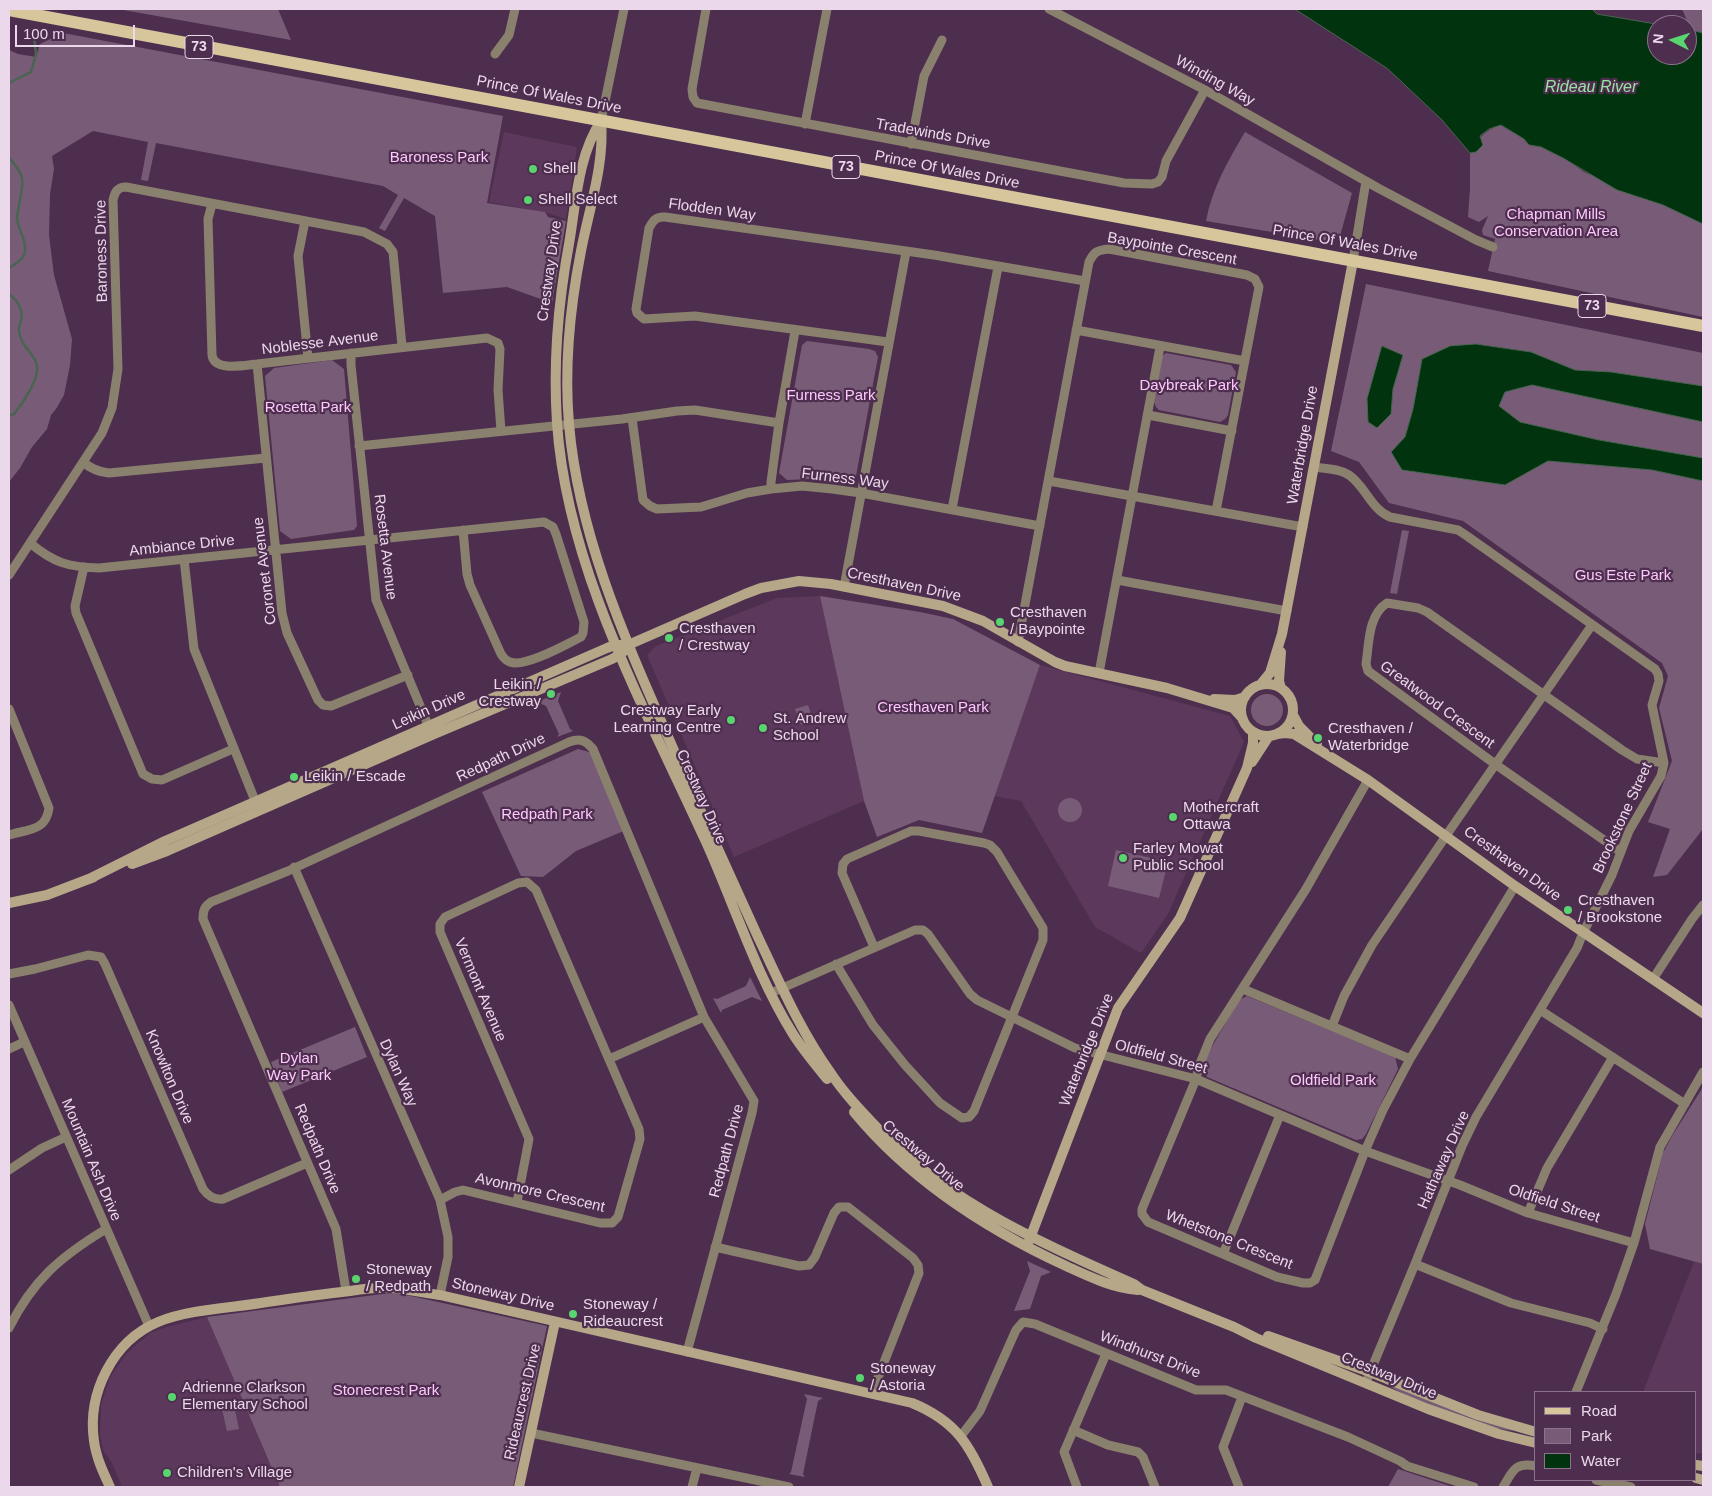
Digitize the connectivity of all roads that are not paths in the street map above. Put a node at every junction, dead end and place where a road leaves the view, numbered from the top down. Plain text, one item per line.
1 (515, 9) edge
2 (624, 9) edge
3 (706, 9) edge
4 (826, 9) edge
5 (1049, 9) edge
6 (9, 10) edge
7 (942, 40) dead end
8 (495, 54) dead end
9 (1205, 90) junction
10 (601, 121) junction
11 (805, 124) junction
12 (911, 144) junction
13 (1366, 181) junction
14 (212, 204) junction
15 (305, 221) junction
16 (1493, 247) dead end
17 (906, 252) junction
18 (1353, 262) junction
19 (998, 267) junction
20 (1085, 281) junction
21 (1703, 326) edge
22 (1076, 330) junction
23 (795, 331) junction
24 (888, 342) junction
25 (402, 346) junction
26 (1160, 347) junction
27 (351, 353) junction
28 (308, 358) junction
29 (1245, 361) junction
30 (257, 364) junction
31 (1148, 415) junction
32 (632, 418) junction
33 (779, 423) junction
34 (569, 424) junction
35 (557, 425) junction
36 (501, 431) junction
37 (1232, 431) junction
38 (359, 446) junction
39 (266, 458) junction
40 (83, 462) junction
41 (1314, 467) junction
42 (1049, 481) junction
43 (772, 488) junction
44 (861, 493) junction
45 (1131, 497) junction
46 (952, 509) junction
47 (1216, 511) junction
48 (1040, 526) junction
49 (1303, 527) junction
50 (463, 530) junction
51 (369, 539) junction
52 (30, 543) junction
53 (276, 550) junction
54 (184, 559) junction
55 (84, 567) junction
56 (9, 575) edge
57 (1117, 580) junction
58 (844, 587) junction
59 (1287, 611) junction
60 (1592, 625) junction
61 (1282, 634) junction
62 (1018, 642) junction
63 (615, 645) junction
64 (628, 645) junction
65 (620, 655) junction
66 (1099, 672) junction
67 (408, 675) junction
68 (1261, 684) junction
69 (1281, 688) junction
70 (1544, 694) junction
71 (1245, 697) junction
72 (1198, 698) junction
73 (10, 714) edge
74 (1293, 715) junction
75 (1242, 719) junction
76 (430, 731) junction
77 (1253, 732) junction
78 (1273, 735) junction
79 (233, 749) junction
80 (1328, 756) junction
81 (1664, 763) junction
82 (1495, 764) junction
83 (1247, 768) junction
84 (1368, 780) junction
85 (257, 806) junction
86 (9, 835) edge
87 (1446, 835) junction
88 (1621, 852) junction
89 (294, 867) junction
90 (1515, 886) junction
91 (9, 903) edge
92 (1702, 908) edge
93 (1583, 933) junction
94 (874, 947) junction
95 (836, 964) junction
96 (9, 974) edge
97 (1653, 979) junction
98 (781, 989) junction
99 (1243, 989) junction
100 (771, 993) junction
101 (9, 1005) edge
102 (1540, 1010) junction
103 (1703, 1013) edge
104 (704, 1017) junction
105 (1011, 1017) junction
106 (1332, 1026) junction
107 (24, 1042) junction
108 (9, 1049) edge
109 (1100, 1055) junction
110 (1613, 1057) junction
111 (609, 1059) junction
112 (1410, 1059) junction
113 (1703, 1072) edge
114 (1196, 1079) junction
115 (1685, 1104) junction
116 (1280, 1115) junction
117 (66, 1137) junction
118 (1365, 1150) junction
119 (307, 1163) junction
120 (9, 1170) edge
121 (1448, 1181) junction
122 (440, 1200) junction
123 (517, 1202) junction
124 (1528, 1213) junction
125 (106, 1229) junction
126 (1031, 1236) junction
127 (1634, 1243) junction
128 (1027, 1246) junction
129 (715, 1247) junction
130 (1223, 1254) junction
131 (1416, 1264) junction
132 (1142, 1290) junction
133 (346, 1291) junction
134 (440, 1295) junction
135 (556, 1322) junction
136 (149, 1326) junction
137 (9, 1328) edge
138 (1603, 1329) junction
139 (687, 1352) junction
140 (1106, 1354) junction
141 (1368, 1377) junction
142 (1576, 1391) edge
143 (872, 1394) junction
144 (1242, 1397) junction
145 (1073, 1430) junction
146 (1534, 1431) edge
147 (532, 1433) junction
148 (961, 1436) junction
149 (1534, 1443) edge
150 (1534, 1466) edge
151 (697, 1468) junction
152 (1610, 1485) edge
153 (110, 1487) edge
154 (519, 1487) edge
155 (692, 1487) edge
156 (789, 1487) edge
157 (988, 1487) edge
158 (1077, 1487) edge
159 (1155, 1487) edge
160 (1239, 1487) edge
161 (1474, 1487) edge
162 (1503, 1487) edge
163 (1631, 1487) edge

1 - 8 street
2 - 10 street
3 - 11 street, Tradewinds Drive
4 - 11 street
5 - 9 street, Winding Way
6 - 10 main road, Prince Of Wales Drive / 73
7 - 12 street
9 - 12 street, Tradewinds Drive
9 - 13 street, Winding Way
10 - 18 main road, Prince Of Wales Drive / 73
10 - 34 street, Crestway Drive
10 - 35 street, Crestway Drive
11 - 12 street, Tradewinds Drive
13 - 16 street, Winding Way
13 - 18 street
14 - 15 street, Baroness Drive
14 - 30 street, Noblesse Avenue
14 - 40 street, Baroness Drive
15 - 25 street, Baroness Drive
15 - 28 street
17 - 19 street, Flodden Way
17 - 23 street, Flodden Way
17 - 24 street
18 - 21 main road, Prince Of Wales Drive / 73
18 - 41 street, Waterbridge Drive
19 - 20 street, Flodden Way
19 - 46 street
20 - 22 street, Baypointe Crescent
20 - 29 street, Baypointe Crescent
22 - 26 street
22 - 42 street, Baypointe Crescent
23 - 24 street, Flodden Way
23 - 33 street
24 - 44 street
25 - 27 street, Noblesse Avenue
25 - 36 street, Noblesse Avenue
26 - 29 street
26 - 31 street
27 - 28 street, Noblesse Avenue
27 - 38 street, Rosetta Avenue
28 - 30 street, Noblesse Avenue
29 - 37 street, Baypointe Crescent
30 - 39 street, Coronet Avenue
31 - 37 street
31 - 45 street
32 - 33 street
32 - 34 street
32 - 43 street, Furness Way
33 - 43 street
34 - 35 street
34 - 64 street, Crestway Drive
35 - 36 street
35 - 63 street, Crestway Drive
36 - 38 street
37 - 47 street, Baypointe Crescent
38 - 51 street, Rosetta Avenue
39 - 40 street
39 - 53 street, Coronet Avenue
40 - 52 street, Baroness Drive
41 - 49 street, Waterbridge Drive
41 - 60 street, Brookstone Street
42 - 45 street
42 - 48 street, Baypointe Crescent
43 - 44 street, Furness Way
44 - 46 street, Furness Way
44 - 58 street
45 - 47 street
45 - 57 street
46 - 48 street, Furness Way
47 - 49 street
48 - 62 street, Baypointe Crescent
49 - 59 street, Waterbridge Drive
50 - 50 street, Ambiance Drive
50 - 51 street, Ambiance Drive
51 - 53 street, Ambiance Drive
51 - 67 street, Rosetta Avenue
52 - 55 street, Ambiance Drive
52 - 56 street, Baroness Drive
53 - 54 street, Ambiance Drive
53 - 67 street, Coronet Avenue
54 - 55 street, Ambiance Drive
54 - 79 street
55 - 79 street
57 - 59 street
57 - 66 street
58 - 62 street, Cresthaven Drive
58 - 64 street, Cresthaven Drive
59 - 61 street, Waterbridge Drive
60 - 70 street
60 - 81 street, Brookstone Street
61 - 68 street, Waterbridge Drive
61 - 69 street, Waterbridge Drive
62 - 66 street, Cresthaven Drive
63 - 64 street, Leikin Drive
63 - 65 street, Crestway Drive
63 - 76 street, Leikin Drive
64 - 65 street, Leikin Drive
64 - 98 street, Crestway Drive
65 - 76 street, Leikin Drive
65 - 100 street, Crestway Drive
66 - 72 street, Cresthaven Drive
67 - 76 street, Rosetta Avenue
68 - 69 street
68 - 71 street
69 - 74 street
70 - 81 street, Greatwood Crescent
70 - 82 street
70 - 82 street, Greatwood Crescent
71 - 72 street, Cresthaven Drive
71 - 75 street
72 - 75 street, Cresthaven Drive
73 - 86 street
74 - 78 street
74 - 80 street, Cresthaven Drive
75 - 77 street
76 - 85 street, Leikin Drive
77 - 78 street
77 - 83 street, Waterbridge Drive
78 - 80 street, Cresthaven Drive
78 - 83 street, Waterbridge Drive
79 - 85 street
80 - 84 street, Cresthaven Drive
81 - 88 street, Brookstone Street
82 - 87 street
82 - 88 street, Greatwood Crescent
83 - 109 street, Waterbridge Drive
84 - 87 street, Cresthaven Drive
84 - 99 street
85 - 91 street, Leikin Drive
87 - 90 street, Cresthaven Drive
87 - 106 street
88 - 93 street, Brookstone Street
89 - 104 street, Redpath Drive
89 - 119 street, Redpath Drive
89 - 122 street, Dylan Way
90 - 93 street, Cresthaven Drive
90 - 112 street
92 - 97 street
93 - 97 street, Cresthaven Drive
93 - 102 street, Hathaway Drive
94 - 95 street, Oldfield Street
94 - 105 street, Oldfield Street
94 - 105 street
95 - 98 street, Oldfield Street
95 - 105 street
96 - 119 street, Knowlton Drive
97 - 103 street, Cresthaven Drive
98 - 100 street, Oldfield Street
98 - 126 street, Crestway Drive
99 - 106 street
99 - 114 street
100 - 128 street, Crestway Drive
101 - 107 street, Mountain Ash Drive
102 - 110 street
102 - 121 street, Hathaway Drive
104 - 111 street
104 - 129 street, Redpath Drive
105 - 109 street, Oldfield Street
106 - 112 street
107 - 108 street
107 - 117 street, Mountain Ash Drive
109 - 114 street, Oldfield Street
109 - 126 street, Waterbridge Drive
110 - 115 street
110 - 124 street
111 - 123 street, Avonmore Crescent
111 - 123 street, Vermont Avenue
112 - 118 street
113 - 115 street
114 - 116 street, Oldfield Street
114 - 130 street, Whetstone Crescent
115 - 127 street
116 - 118 street, Oldfield Street
116 - 130 street
117 - 120 street
117 - 125 street, Mountain Ash Drive
118 - 121 street, Oldfield Street
118 - 130 street, Whetstone Crescent
119 - 133 street, Redpath Drive
121 - 124 street, Oldfield Street
121 - 131 street, Hathaway Drive
122 - 123 street, Avonmore Crescent
122 - 134 street, Dylan Way
124 - 127 street, Oldfield Street
125 - 136 street, Mountain Ash Drive
125 - 137 street
126 - 128 street, Waterbridge Drive
126 - 132 street, Crestway Drive
127 - 138 street
128 - 132 street, Crestway Drive
129 - 139 street, Redpath Drive
129 - 143 street
131 - 138 street
131 - 141 street, Hathaway Drive
132 - 141 street, Crestway Drive
133 - 134 street, Stoneway Drive
133 - 136 street, Stoneway Drive
134 - 135 street, Stoneway Drive
135 - 139 street, Stoneway Drive
135 - 147 street, Rideaucrest Drive
136 - 153 street, Stoneway Drive
138 - 142 street
139 - 143 street, Stoneway Drive
140 - 144 street, Windhurst Drive
140 - 145 street
140 - 148 street, Windhurst Drive
141 - 146 street, Crestway Drive
141 - 149 street, Crestway Drive
143 - 148 street, Stoneway Drive
144 - 160 street
144 - 161 street, Windhurst Drive
145 - 158 street
145 - 159 street
147 - 151 street
147 - 154 street, Rideaucrest Drive
148 - 157 street, Stoneway Drive
150 - 162 street
151 - 155 street
151 - 156 street
152 - 163 street

